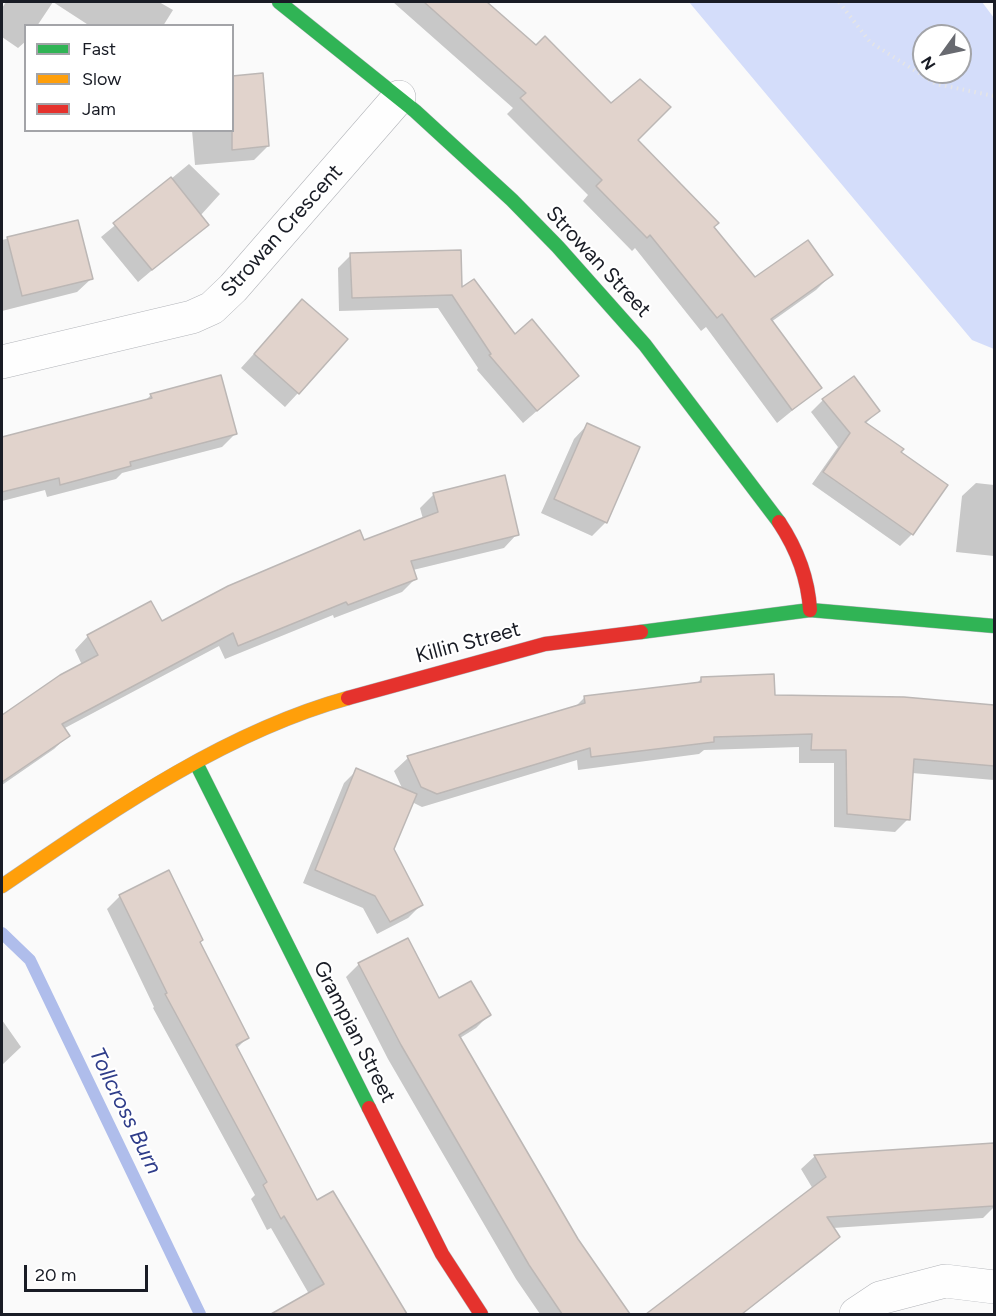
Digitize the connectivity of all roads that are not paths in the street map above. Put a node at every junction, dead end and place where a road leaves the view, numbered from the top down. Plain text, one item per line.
1 (279, 2) edge
2 (399, 97) junction
3 (2, 362) edge
4 (810, 610) junction
5 (994, 626) edge
6 (196, 763) junction
7 (2, 886) edge
8 (994, 1287) edge
9 (481, 1314) edge
10 (856, 1314) edge

1 - 2 street, Strowan Street
2 - 3 street, Strowan Crescent
2 - 4 street, Strowan Street
4 - 5 street, Killin Street
4 - 6 street, Killin Street
6 - 7 street, Killin Street
6 - 9 street, Grampian Street
8 - 10 street

